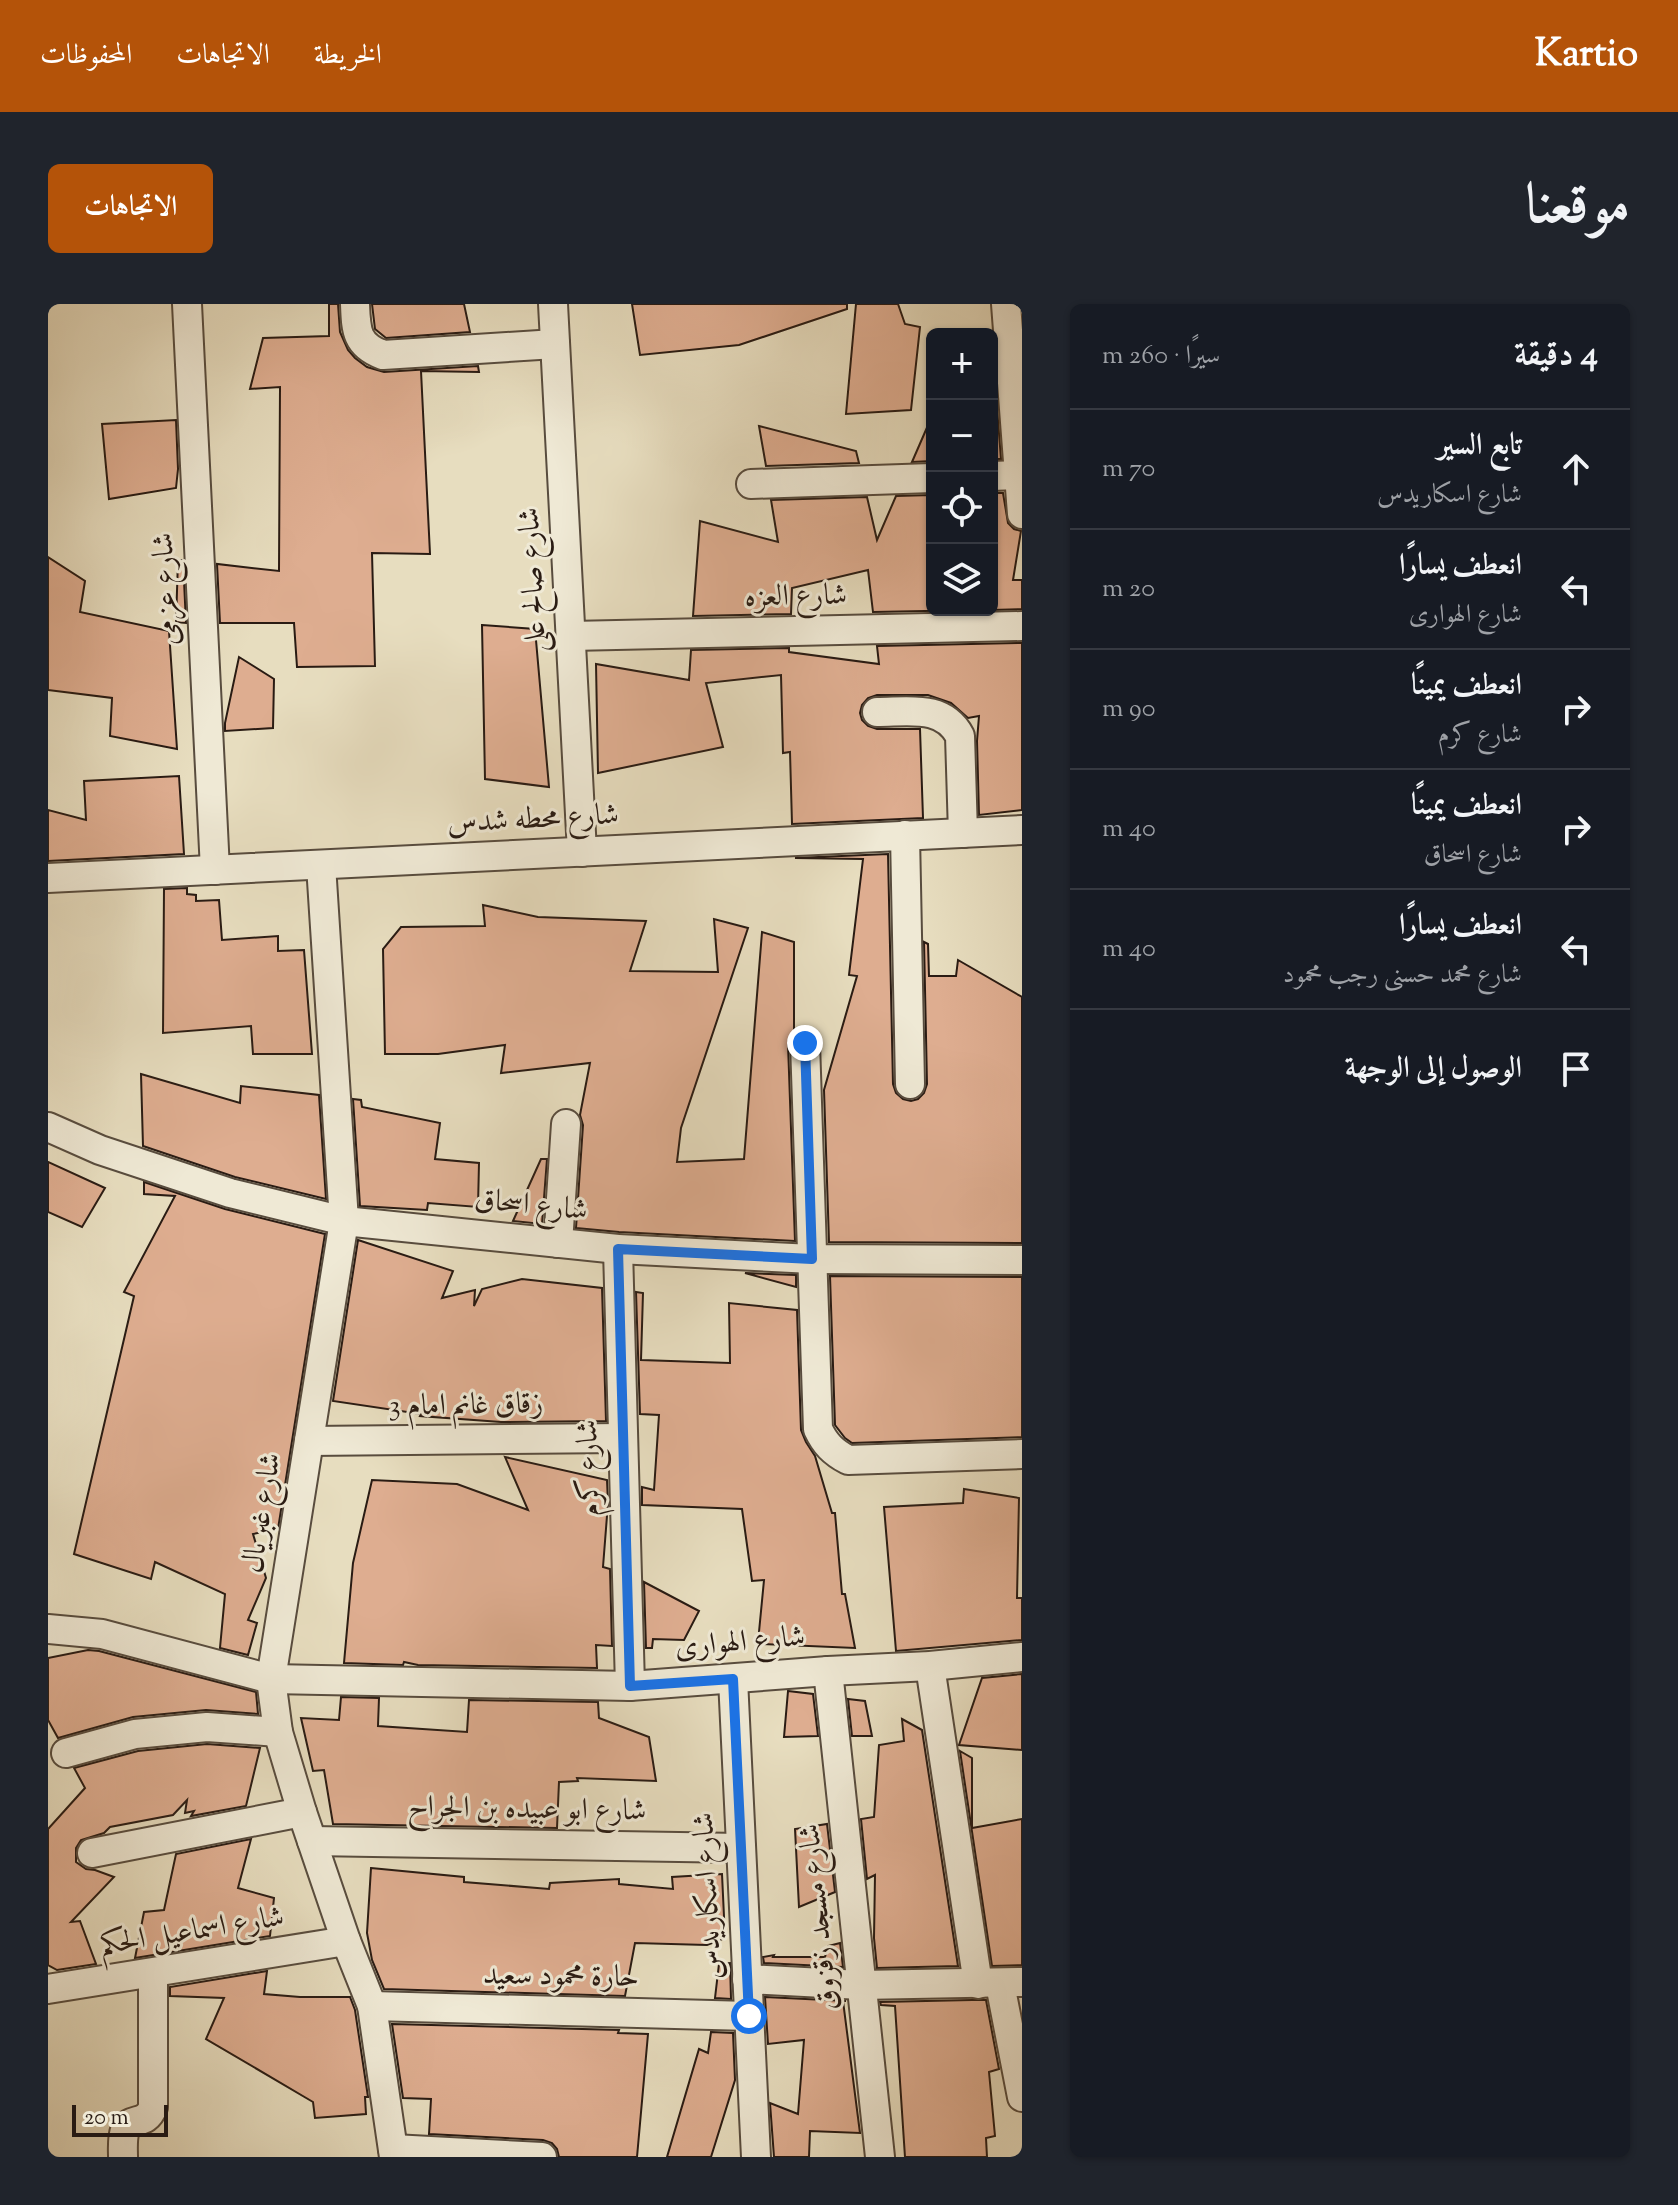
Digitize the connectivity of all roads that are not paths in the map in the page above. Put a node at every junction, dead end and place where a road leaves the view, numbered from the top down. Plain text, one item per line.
1 (187, 304) edge
2 (355, 304) edge
3 (553, 304) edge
4 (1006, 304) edge
5 (555, 344) junction
6 (1013, 464) edge
7 (926, 478) edge
8 (751, 484) dead end
9 (1022, 514) edge
10 (1022, 626) edge
11 (571, 636) junction
12 (877, 712) dead end
13 (1022, 830) edge
14 (963, 833) junction
15 (905, 835) junction
16 (582, 852) junction
17 (321, 865) junction
18 (215, 870) junction
19 (48, 878) edge
20 (805, 1043) dead end
21 (910, 1084) dead end
22 (566, 1124) dead end
23 (48, 1127) edge
24 (344, 1221) junction
25 (558, 1243) junction
26 (618, 1249) junction
27 (812, 1259) junction
28 (1022, 1260) edge
29 (623, 1438) junction
30 (309, 1441) junction
31 (1022, 1454) edge
32 (48, 1629) edge
33 (1022, 1657) edge
34 (930, 1666) junction
35 (828, 1671) junction
36 (271, 1679) junction
37 (733, 1679) junction
38 (630, 1686) junction
39 (278, 1732) junction
40 (66, 1753) dead end
41 (302, 1812) junction
42 (312, 1841) junction
43 (741, 1848) junction
44 (92, 1853) dead end
45 (346, 1941) junction
46 (153, 1973) junction
47 (747, 1979) junction
48 (1000, 1983) edge
49 (861, 1985) junction
50 (48, 1989) edge
51 (372, 2006) junction
52 (749, 2016) junction
53 (1022, 2097) edge
54 (393, 2153) edge
55 (123, 2157) edge
56 (542, 2157) edge
57 (756, 2157) edge
58 (880, 2157) edge

1 - 18 street, شارع عزمى
2 - 5 street
3 - 5 street, شارع صالح على
4 - 6 street
5 - 11 street, شارع صالح على
6 - 9 street
7 - 8 street
10 - 11 street, شارع العزه
11 - 16 street, شارع صالح على
12 - 14 street
13 - 14 street, شارع محطه شدس
14 - 15 street, شارع محطه شدس
15 - 16 street, شارع محطه شدس
15 - 21 street
16 - 17 street, شارع محطه شدس
17 - 18 street, شارع محطه شدس
17 - 24 street, شارع غبريال
18 - 19 street, شارع محطه شدس
20 - 27 street
22 - 25 street
23 - 24 street, شارع اسحاق
24 - 25 street, شارع اسحاق
24 - 30 street, شارع غبريال
25 - 26 street, شارع اسحاق
26 - 27 street, شارع اسحاق
26 - 29 street, شارع كرم
27 - 28 street, شارع اسحاق
27 - 31 street
29 - 30 street, زقاق غانم امام 3
29 - 38 street, شارع كرم
30 - 36 street, شارع غبريال
32 - 36 street, شارع الهوارى
33 - 34 street, شارع الهوارى
34 - 35 street, شارع الهوارى
34 - 48 street
35 - 37 street, شارع الهوارى
35 - 49 street, شارع مسجد زقزوق
36 - 38 street, شارع الهوارى
36 - 39 street, شارع غبريال
37 - 38 street, شارع الهوارى
37 - 43 street, شارع اسكاريدس
39 - 40 street
39 - 41 street, شارع غبريال
41 - 42 street, شارع غبريال
41 - 44 street
42 - 43 street, شارع ابو عبيده بن الجراح
42 - 45 street, شارع غبريال
43 - 47 street, شارع اسكاريدس
45 - 46 street, شارع اسماعيل الحكم
45 - 51 street, شارع غبريال
46 - 50 street, شارع اسماعيل الحكم
46 - 55 street
47 - 49 street
47 - 52 street, شارع اسكاريدس
48 - 49 street
48 - 53 street
49 - 58 street, شارع مسجد زقزوق
51 - 52 street, حارة محمود سعيد
51 - 54 street, شارع غبريال
52 - 57 street, شارع اسكاريدس
54 - 56 street

